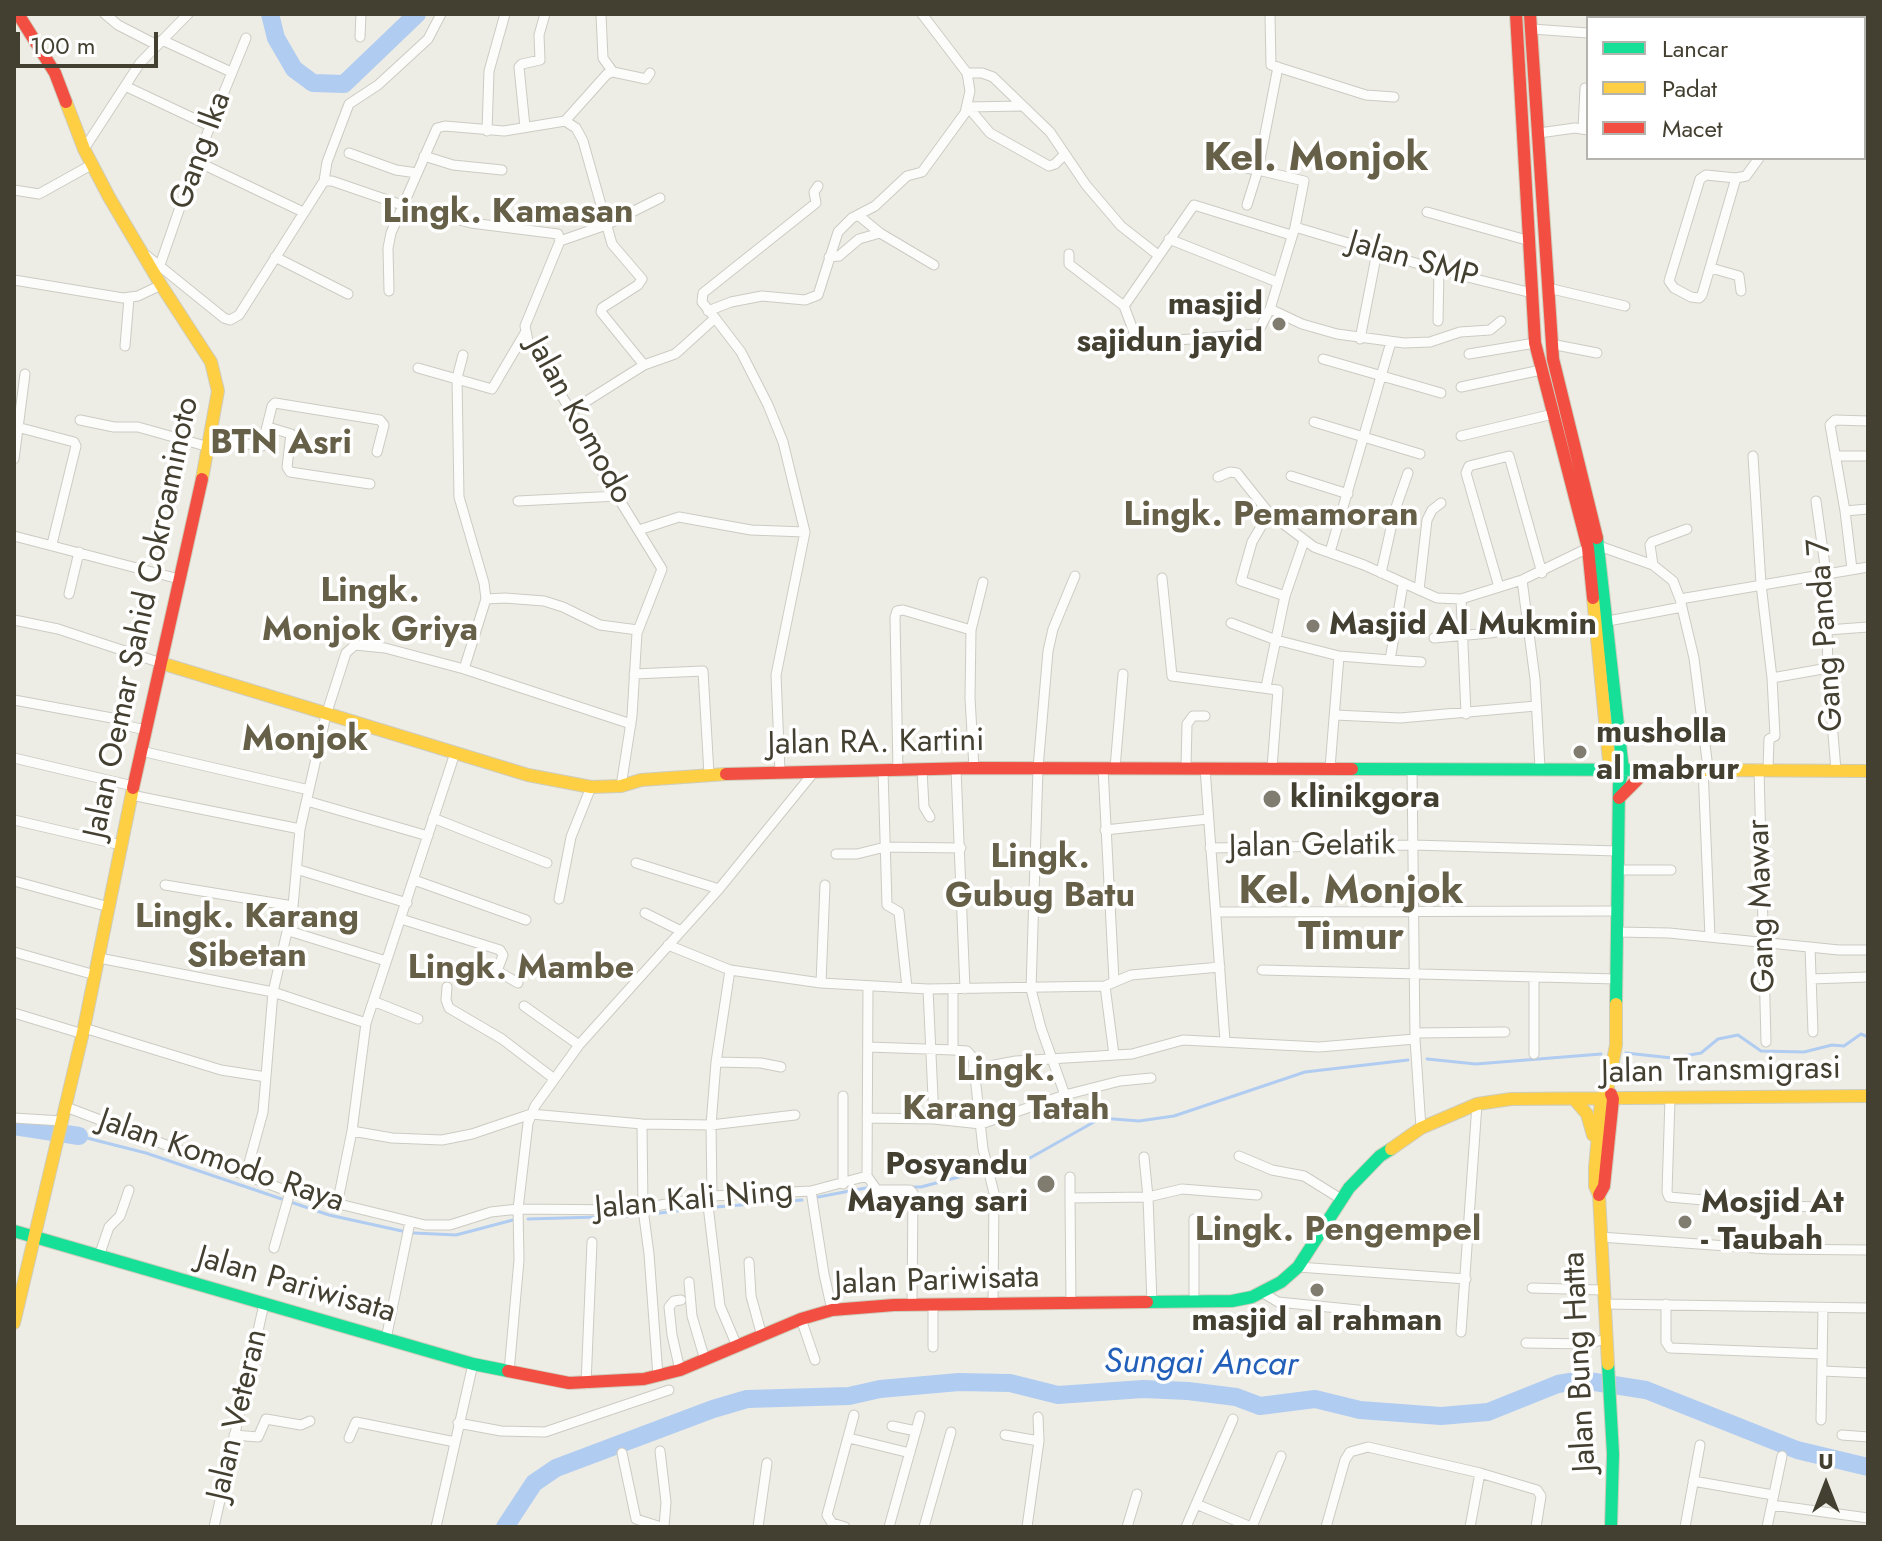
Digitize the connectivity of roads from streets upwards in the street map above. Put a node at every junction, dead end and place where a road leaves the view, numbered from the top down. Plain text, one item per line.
1 (18, 14) edge
2 (105, 14) edge
3 (188, 14) edge
4 (361, 14) edge
5 (441, 14) edge
6 (505, 14) edge
7 (545, 14) edge
8 (922, 14) edge
9 (1270, 14) edge
10 (1516, 14) edge
11 (1530, 14) edge
12 (601, 15) edge
13 (1532, 29) junction
14 (1586, 33) edge
15 (360, 37) dead end
16 (246, 38) dead end
17 (159, 42) junction
18 (1278, 67) junction
19 (231, 72) junction
20 (613, 72) junction
21 (650, 73) dead end
22 (967, 73) junction
23 (125, 86) junction
24 (1585, 88) dead end
25 (1537, 96) junction
26 (1394, 97) dead end
27 (1521, 99) junction
28 (1021, 106) junction
29 (1586, 106) edge
30 (968, 107) junction
31 (565, 121) junction
32 (210, 126) junction
33 (525, 127) junction
34 (1585, 129) edge
35 (487, 131) junction
36 (1539, 133) junction
37 (84, 149) junction
38 (349, 153) dead end
39 (424, 156) junction
40 (1063, 156) junction
41 (1758, 160) edge
42 (196, 161) junction
43 (1208, 162) dead end
44 (91, 165) junction
45 (502, 170) dead end
46 (1258, 170) junction
47 (417, 173) junction
48 (1736, 178) junction
49 (324, 181) junction
50 (818, 186) dead end
51 (14, 190) edge
52 (660, 198) dead end
53 (402, 205) junction
54 (1247, 205) dead end
55 (303, 212) junction
56 (1427, 212) dead end
57 (858, 215) junction
58 (606, 225) junction
59 (1293, 231) junction
60 (880, 233) junction
61 (1169, 239) junction
62 (560, 241) junction
63 (1530, 241) junction
64 (1377, 252) junction
65 (143, 253) junction
66 (1069, 254) dead end
67 (1158, 255) junction
68 (275, 257) junction
69 (829, 257) junction
70 (160, 265) junction
71 (934, 265) dead end
72 (1711, 268) junction
73 (1439, 270) junction
74 (14, 280) edge
75 (1277, 282) junction
76 (161, 285) junction
77 (1548, 288) junction
78 (389, 291) dead end
79 (1741, 291) dead end
80 (1532, 293) junction
81 (348, 294) dead end
82 (129, 298) junction
83 (1124, 306) junction
84 (1625, 306) dead end
85 (1270, 309) junction
86 (712, 315) junction
87 (1438, 321) dead end
88 (1501, 321) dead end
89 (525, 333) junction
90 (1360, 339) junction
91 (1391, 342) junction
92 (1535, 343) junction
93 (1551, 344) junction
94 (125, 346) dead end
95 (1597, 353) dead end
96 (1469, 354) dead end
97 (463, 355) dead end
98 (1323, 359) dead end
99 (644, 365) junction
100 (418, 368) dead end
101 (1541, 370) junction
102 (25, 374) dead end
103 (1382, 375) junction
104 (457, 378) junction
105 (1461, 387) dead end
106 (1553, 390) junction
107 (1441, 393) dead end
108 (571, 411) junction
109 (1553, 414) junction
110 (80, 420) dead end
111 (1868, 421) edge
112 (1314, 422) dead end
113 (17, 427) junction
114 (268, 427) junction
115 (1461, 436) dead end
116 (1364, 437) junction
117 (210, 443) junction
118 (377, 452) dead end
119 (1420, 454) dead end
120 (1753, 456) dead end
121 (1835, 456) junction
122 (1868, 456) edge
123 (14, 459) edge
124 (1408, 473) dead end
125 (1291, 476) dead end
126 (1218, 477) dead end
127 (370, 484) dead end
128 (1348, 494) junction
129 (618, 496) junction
130 (518, 501) dead end
131 (1816, 501) dead end
132 (1441, 503) dead end
133 (1868, 509) edge
134 (1845, 511) junction
135 (1269, 513) junction
136 (1687, 529) dead end
137 (639, 530) junction
138 (805, 532) junction
139 (14, 536) edge
140 (1304, 541) junction
141 (52, 544) junction
142 (1593, 547) junction
143 (79, 552) junction
144 (1330, 552) junction
145 (1653, 565) junction
146 (1868, 567) edge
147 (1852, 569) junction
148 (1381, 573) junction
149 (1542, 573) junction
150 (1826, 573) junction
151 (1075, 576) dead end
152 (1162, 578) dead end
153 (179, 579) junction
154 (1522, 580) junction
155 (983, 582) dead end
156 (1403, 584) junction
157 (1761, 584) junction
158 (1499, 587) junction
159 (1419, 590) junction
160 (69, 594) dead end
161 (1285, 596) junction
162 (486, 599) junction
163 (1461, 599) junction
164 (1681, 603) junction
165 (14, 620) edge
166 (1608, 621) junction
167 (1231, 623) dead end
168 (1528, 626) junction
169 (1868, 627) edge
170 (638, 630) junction
171 (971, 630) junction
172 (1827, 630) junction
173 (1463, 636) junction
174 (1434, 638) dead end
175 (1276, 640) junction
176 (1339, 656) junction
177 (1390, 660) junction
178 (1421, 662) dead end
179 (161, 663) junction
180 (1828, 668) junction
181 (464, 669) junction
182 (634, 674) junction
183 (1123, 674) dead end
184 (1772, 678) junction
185 (1266, 687) junction
186 (14, 700) edge
187 (1536, 706) junction
188 (1466, 714) junction
189 (326, 715) junction
190 (1335, 715) junction
191 (1205, 716) dead end
192 (631, 724) junction
193 (146, 730) junction
194 (141, 751) junction
195 (455, 753) junction
196 (14, 758) edge
197 (974, 768) junction
198 (1038, 768) junction
199 (1109, 768) junction
200 (1186, 768) junction
201 (1205, 768) junction
202 (1272, 768) junction
203 (1330, 768) junction
204 (1412, 768) junction
205 (1540, 768) junction
206 (1706, 768) junction
207 (956, 769) junction
208 (1763, 769) junction
209 (922, 770) junction
210 (1617, 770) junction
211 (1647, 770) junction
212 (1836, 770) junction
213 (883, 771) junction
214 (898, 771) junction
215 (1868, 771) edge
216 (780, 772) junction
217 (814, 772) junction
218 (709, 774) junction
219 (621, 786) junction
220 (591, 787) junction
221 (132, 790) junction
222 (1619, 792) junction
223 (308, 795) junction
224 (930, 817) dead end
225 (433, 818) junction
226 (1208, 819) junction
227 (14, 820) edge
228 (300, 829) junction
229 (1105, 830) junction
230 (428, 836) junction
231 (121, 845) junction
232 (1413, 845) junction
233 (885, 847) junction
234 (961, 848) junction
235 (1210, 848) junction
236 (1617, 851) junction
237 (836, 854) dead end
238 (547, 863) dead end
239 (636, 863) dead end
240 (296, 869) junction
241 (1617, 870) junction
242 (1671, 870) dead end
243 (414, 880) junction
244 (14, 881) edge
245 (165, 885) dead end
246 (825, 885) dead end
247 (719, 889) junction
248 (559, 899) dead end
249 (407, 903) junction
250 (293, 906) junction
251 (109, 907) junction
252 (1414, 910) junction
253 (1617, 911) junction
254 (1216, 912) junction
255 (645, 913) dead end
256 (401, 919) junction
257 (526, 920) dead end
258 (289, 931) junction
259 (681, 931) junction
260 (1617, 932) junction
261 (1710, 937) junction
262 (1764, 942) junction
263 (668, 945) junction
264 (1810, 947) junction
265 (1868, 950) edge
266 (14, 952) edge
267 (99, 958) junction
268 (386, 961) junction
269 (1220, 967) junction
270 (730, 970) junction
271 (1262, 970) dead end
272 (1415, 973) junction
273 (95, 975) junction
274 (1534, 977) junction
275 (1868, 977) edge
276 (1617, 979) junction
277 (1811, 979) junction
278 (518, 983) dead end
279 (821, 983) junction
280 (1110, 984) junction
281 (868, 986) junction
282 (447, 987) dead end
283 (907, 988) junction
284 (928, 989) junction
285 (965, 989) junction
286 (1031, 989) junction
287 (953, 990) junction
288 (273, 992) junction
289 (373, 1001) junction
290 (524, 1006) dead end
291 (14, 1013) edge
292 (418, 1019) dead end
293 (366, 1023) junction
294 (83, 1031) junction
295 (1505, 1032) dead end
296 (1813, 1032) dead end
297 (1415, 1036) junction
298 (1225, 1041) junction
299 (1766, 1042) dead end
300 (579, 1045) junction
301 (869, 1047) junction
302 (930, 1049) junction
303 (953, 1050) junction
304 (1534, 1054) dead end
305 (1114, 1055) junction
306 (1053, 1059) junction
307 (716, 1062) junction
308 (781, 1067) dead end
309 (973, 1069) junction
310 (266, 1077) junction
311 (553, 1078) junction
312 (1151, 1078) dead end
313 (1065, 1095) junction
314 (1607, 1095) junction
315 (843, 1096) dead end
316 (1868, 1096) edge
317 (1670, 1099) junction
318 (1575, 1100) junction
319 (1477, 1104) junction
320 (531, 1114) junction
321 (795, 1115) dead end
322 (14, 1118) edge
323 (63, 1118) junction
324 (867, 1118) junction
325 (934, 1119) junction
326 (642, 1124) junction
327 (981, 1124) junction
328 (711, 1125) junction
329 (1421, 1128) junction
330 (352, 1131) junction
331 (1595, 1143) junction
332 (1239, 1156) dead end
333 (1144, 1157) dead end
334 (246, 1174) junction
335 (1070, 1177) dead end
336 (871, 1182) junction
337 (843, 1184) junction
338 (129, 1190) dead end
339 (811, 1191) junction
340 (1257, 1195) dead end
341 (1599, 1195) junction
342 (709, 1196) junction
343 (1148, 1197) junction
344 (1070, 1198) junction
345 (288, 1199) junction
346 (1341, 1199) junction
347 (337, 1205) junction
348 (1827, 1207) dead end
349 (518, 1209) junction
350 (643, 1209) junction
351 (1194, 1219) dead end
352 (410, 1224) junction
353 (14, 1231) edge
354 (35, 1237) junction
355 (1600, 1237) junction
356 (592, 1242) dead end
357 (274, 1248) dead end
358 (1868, 1250) edge
359 (99, 1256) junction
360 (749, 1262) dead end
361 (1298, 1267) junction
362 (1466, 1279) junction
363 (689, 1282) dead end
364 (1532, 1288) dead end
365 (1263, 1293) junction
366 (1603, 1297) junction
367 (681, 1300) dead end
368 (1194, 1302) junction
369 (1071, 1303) junction
370 (1152, 1303) junction
371 (264, 1304) junction
372 (993, 1304) junction
373 (1666, 1304) junction
374 (912, 1305) junction
375 (933, 1305) junction
376 (1868, 1308) edge
377 (1823, 1309) junction
378 (832, 1310) junction
379 (801, 1319) junction
380 (1387, 1321) dead end
381 (14, 1323) edge
382 (1461, 1332) dead end
383 (762, 1336) junction
384 (386, 1339) junction
385 (1606, 1341) junction
386 (1526, 1343) dead end
387 (737, 1346) junction
388 (933, 1347) dead end
389 (1822, 1354) junction
390 (705, 1360) junction
391 (815, 1360) dead end
392 (473, 1364) junction
393 (680, 1370) junction
394 (1822, 1371) junction
395 (509, 1372) junction
396 (1868, 1373) edge
397 (658, 1376) junction
398 (586, 1384) junction
399 (669, 1390) dead end
400 (854, 1415) dead end
401 (920, 1416) dead end
402 (1038, 1417) dead end
403 (1233, 1419) dead end
404 (1821, 1420) dead end
405 (310, 1421) dead end
406 (458, 1423) junction
407 (892, 1426) dead end
408 (916, 1431) junction
409 (951, 1432) dead end
410 (234, 1435) junction
411 (1005, 1435) dead end
412 (1842, 1435) dead end
413 (1868, 1437) edge
414 (349, 1438) dead end
415 (849, 1438) junction
416 (1039, 1441) junction
417 (455, 1442) junction
418 (1700, 1445) dead end
419 (660, 1451) dead end
420 (622, 1453) dead end
421 (910, 1453) junction
422 (1281, 1456) dead end
423 (1782, 1456) dead end
424 (767, 1463) dead end
425 (1480, 1473) junction
426 (1693, 1481) junction
427 (1137, 1494) dead end
428 (1772, 1500) junction
429 (1196, 1504) junction
430 (1868, 1518) edge
431 (214, 1527) edge
432 (436, 1527) edge
433 (662, 1527) edge
434 (758, 1527) edge
435 (845, 1527) edge
436 (889, 1527) edge
437 (924, 1527) edge
438 (1027, 1527) edge
439 (1127, 1527) edge
440 (1186, 1527) edge
441 (1252, 1527) edge
442 (1326, 1527) edge
443 (1470, 1527) edge
444 (1536, 1527) edge
445 (1611, 1527) edge
446 (1685, 1527) edge
447 (1767, 1527) edge

1 - 37 street, Jalan Oemar Sahid Cokroaminoto
2 - 17 street
3 - 17 street
4 - 15 street
5 - 49 street
6 - 35 street
7 - 33 street
8 - 22 street
9 - 18 street
10 - 27 street
11 - 13 street
12 - 20 street
13 - 14 street
13 - 25 street
16 - 19 street, Gang Ika
17 - 19 street
17 - 23 street
18 - 26 street
18 - 46 street
19 - 32 street, Gang Ika
20 - 21 street
20 - 31 street
22 - 28 street
22 - 30 street
23 - 32 street
23 - 37 street
24 - 29 street
25 - 27 street
25 - 36 street
27 - 63 street
28 - 30 street
28 - 40 street
29 - 34 street
30 - 40 street
30 - 57 street
31 - 33 street
31 - 58 street
32 - 42 street, Gang Ika
33 - 35 street
34 - 36 street
35 - 39 street
36 - 77 street
37 - 44 street, Jalan Oemar Sahid Cokroaminoto
38 - 47 street
39 - 45 street
39 - 47 street
40 - 67 street
41 - 48 street
42 - 55 street
42 - 70 street, Gang Ika
43 - 46 street
44 - 51 street
44 - 65 street, Jalan Oemar Sahid Cokroaminoto
46 - 54 street
46 - 59 street
47 - 53 street
48 - 72 street
48 - 72 street
49 - 53 street
49 - 55 street
50 - 86 street
52 - 58 street
53 - 62 street
53 - 78 street
55 - 68 street
56 - 63 street
57 - 60 street
57 - 69 street
58 - 62 street
58 - 99 street
59 - 61 street, Jalan SMP
59 - 64 street, Jalan SMP
59 - 75 street
60 - 69 street
60 - 71 street
61 - 67 street
61 - 75 street
62 - 89 street, Jalan Komodo
63 - 80 street
64 - 73 street, Jalan SMP
64 - 90 street
65 - 70 street
65 - 76 street, Jalan Oemar Sahid Cokroaminoto
66 - 83 street
67 - 83 street
68 - 70 street
68 - 81 street
69 - 86 street
72 - 79 street
73 - 80 street, Jalan SMP
73 - 87 street
74 - 82 street
75 - 85 street
76 - 82 street
76 - 117 street, Jalan Oemar Sahid Cokroaminoto
77 - 84 street
77 - 93 street
80 - 92 street
82 - 94 street
83 - 85 street
85 - 90 street
86 - 99 street
86 - 138 street
88 - 91 street
89 - 104 street
89 - 108 street, Jalan Komodo
90 - 91 street
91 - 103 street
92 - 96 street
92 - 101 street
93 - 95 street
93 - 106 street
97 - 104 street
98 - 103 street
99 - 108 street
100 - 104 street
101 - 105 street
101 - 106 street
102 - 113 street
103 - 107 street
103 - 116 street
104 - 162 street
106 - 109 street
106 - 142 street
108 - 129 street, Jalan Komodo
109 - 115 street
109 - 142 street
110 - 117 street
111 - 121 street
112 - 116 street
113 - 123 street
113 - 141 street
114 - 117 street
114 - 118 street
114 - 127 street
116 - 119 street
116 - 128 street
117 - 153 street, Jalan Oemar Sahid Cokroaminoto
120 - 157 street, Gang Mawar
121 - 122 street
121 - 134 street
124 - 148 street
125 - 128 street
126 - 135 street
128 - 144 street
129 - 130 street
129 - 137 street, Jalan Komodo
131 - 150 street, Gang Panda 7
132 - 159 street
133 - 134 street
134 - 147 street
135 - 140 street
135 - 161 street
136 - 145 street
137 - 138 street
137 - 170 street, Jalan Komodo
138 - 216 street
139 - 141 street
140 - 144 street
140 - 161 street
141 - 143 street
142 - 145 street
142 - 149 street
142 - 166 street
142 - 210 street
143 - 153 street
143 - 160 street
144 - 148 street
145 - 164 street
146 - 147 street
147 - 150 street
148 - 156 street
149 - 154 street
149 - 158 street
150 - 157 street
150 - 172 street, Gang Panda 7
151 - 198 street
152 - 185 street
153 - 179 street, Jalan Oemar Sahid Cokroaminoto
154 - 158 street
154 - 168 street
155 - 171 street
156 - 159 street
156 - 177 street
157 - 164 street
157 - 184 street, Gang Mawar
158 - 163 street
159 - 163 street
161 - 175 street
162 - 170 street
162 - 181 street
163 - 173 street
164 - 166 street
164 - 206 street
165 - 179 street
166 - 210 street
167 - 175 street
168 - 173 street
168 - 187 street
169 - 172 street
170 - 182 street, Jalan Komodo
171 - 197 street
171 - 214 street
172 - 180 street, Gang Panda 7
173 - 174 street
173 - 188 street
175 - 176 street
175 - 185 street
176 - 177 street
176 - 190 street
177 - 178 street
179 - 189 street, Jalan RA. Kartini
179 - 193 street, Jalan Oemar Sahid Cokroaminoto
180 - 184 street
180 - 212 street, Gang Panda 7
181 - 189 street
181 - 192 street
182 - 192 street, Jalan Komodo
182 - 218 street
183 - 199 street
184 - 208 street, Gang Mawar
185 - 202 street
186 - 193 street
187 - 188 street
187 - 205 street
188 - 190 street
189 - 195 street, Jalan RA. Kartini
189 - 223 street
190 - 203 street
191 - 200 street
192 - 219 street, Jalan Komodo
193 - 194 street, Jalan Oemar Sahid Cokroaminoto
194 - 221 street, Jalan Oemar Sahid Cokroaminoto
194 - 223 street
195 - 220 street, Jalan RA. Kartini
195 - 225 street
196 - 221 street
197 - 198 street, Jalan RA. Kartini
197 - 207 street, Jalan RA. Kartini
198 - 199 street, Jalan RA. Kartini
198 - 286 street
199 - 200 street, Jalan RA. Kartini
199 - 229 street
200 - 201 street, Jalan RA. Kartini
201 - 202 street, Jalan RA. Kartini
201 - 226 street
202 - 203 street, Jalan RA. Kartini
203 - 204 street, Jalan RA. Kartini
204 - 205 street, Jalan RA. Kartini
204 - 232 street
205 - 210 street, Jalan RA. Kartini
206 - 208 street, Jalan RA. Kartini
206 - 211 street, Jalan RA. Kartini
206 - 261 street
207 - 209 street, Jalan RA. Kartini
207 - 234 street
208 - 212 street, Jalan RA. Kartini
208 - 262 street, Gang Mawar
209 - 214 street, Jalan RA. Kartini
209 - 224 street
210 - 211 street, Jalan RA. Kartini
210 - 222 street
211 - 222 street
212 - 215 street, Jalan RA. Kartini
213 - 214 street, Jalan RA. Kartini
213 - 217 street, Jalan RA. Kartini
213 - 233 street
216 - 217 street, Jalan RA. Kartini
216 - 218 street, Jalan RA. Kartini
217 - 247 street
218 - 219 street, Jalan RA. Kartini
219 - 220 street, Jalan RA. Kartini
220 - 248 street
221 - 228 street
221 - 231 street, Jalan Oemar Sahid Cokroaminoto
222 - 236 street
223 - 228 street
223 - 230 street
225 - 230 street
225 - 238 street
226 - 229 street
226 - 235 street
227 - 231 street
228 - 240 street
229 - 280 street
230 - 243 street
231 - 251 street, Jalan Oemar Sahid Cokroaminoto
232 - 235 street, Jalan Gelatik
232 - 236 street, Jalan Gelatik
232 - 252 street
233 - 234 street
233 - 237 street
233 - 283 street
234 - 285 street
235 - 254 street
236 - 241 street
239 - 247 street
240 - 249 street
240 - 250 street
241 - 242 street
241 - 253 street
243 - 249 street
243 - 257 street
244 - 251 street
245 - 250 street
246 - 279 street
247 - 259 street
249 - 256 street
250 - 258 street
251 - 267 street, Jalan Oemar Sahid Cokroaminoto
252 - 253 street
252 - 254 street
252 - 272 street
253 - 260 street
254 - 269 street
255 - 259 street
256 - 268 street
256 - 278 street
258 - 268 street
258 - 288 street
259 - 263 street
260 - 261 street
260 - 276 street
261 - 262 street
262 - 264 street
262 - 299 street, Gang Mawar
263 - 270 street
263 - 300 street
264 - 265 street
264 - 277 street
266 - 273 street
267 - 273 street, Jalan Oemar Sahid Cokroaminoto
267 - 288 street
268 - 289 street
269 - 280 street
269 - 298 street
270 - 279 street
270 - 307 street
271 - 272 street
272 - 274 street
272 - 297 street
273 - 294 street, Jalan Oemar Sahid Cokroaminoto
274 - 276 street
274 - 304 street
275 - 277 street
276 - 314 street
277 - 296 street
279 - 281 street
280 - 286 street
280 - 305 street
281 - 283 street
281 - 301 street
282 - 311 street
283 - 284 street
284 - 287 street
284 - 302 street
285 - 286 street
285 - 287 street
286 - 306 street
287 - 303 street
288 - 293 street
288 - 310 street
289 - 292 street
289 - 293 street
290 - 300 street
291 - 294 street
293 - 330 street
294 - 310 street
294 - 323 street, Jalan Oemar Sahid Cokroaminoto
295 - 297 street
297 - 298 street
297 - 329 street
298 - 305 street
300 - 311 street
301 - 302 street
301 - 324 street
302 - 303 street
302 - 325 street
303 - 309 street
305 - 306 street
306 - 309 street
306 - 313 street
307 - 308 street
307 - 328 street
309 - 327 street
310 - 334 street
311 - 320 street
312 - 313 street
313 - 327 street
314 - 317 street, Jalan Transmigrasi
314 - 318 street, Jalan Transmigrasi
314 - 331 street
314 - 341 street
315 - 337 street
316 - 317 street, Jalan Transmigrasi
317 - 348 street
318 - 319 street, Jalan Pariwisata
318 - 331 street
319 - 329 street, Jalan Pariwisata
319 - 362 street
320 - 326 street
320 - 330 street
320 - 349 street
321 - 328 street
322 - 323 street, Jalan Komodo Raya
323 - 334 street, Jalan Komodo Raya
323 - 354 street, Jalan Oemar Sahid Cokroaminoto
324 - 325 street
324 - 336 street
325 - 327 street
326 - 328 street
326 - 350 street
327 - 372 street
328 - 342 street
329 - 346 street, Jalan Pariwisata
330 - 347 street
331 - 341 street
332 - 346 street
333 - 343 street
334 - 345 street, Jalan Komodo Raya
335 - 344 street
336 - 337 street, Jalan Kali Ning
336 - 374 street
337 - 339 street, Jalan Kali Ning
338 - 359 street
339 - 342 street, Jalan Kali Ning
339 - 378 street
340 - 343 street
341 - 355 street, Jalan Bung Hatta
342 - 350 street, Jalan Kali Ning
342 - 387 street
343 - 344 street
343 - 370 street
344 - 369 street
345 - 347 street, Jalan Komodo Raya
345 - 357 street
346 - 361 street, Jalan Pariwisata
347 - 352 street, Jalan Komodo Raya
349 - 350 street, Jalan Kali Ning
349 - 352 street, Jalan Komodo Raya
349 - 395 street
350 - 397 street
351 - 368 street
352 - 384 street
353 - 354 street, Jalan Pariwisata
354 - 359 street, Jalan Pariwisata
354 - 381 street, Jalan Oemar Sahid Cokroaminoto
355 - 358 street
355 - 366 street, Jalan Bung Hatta
356 - 398 street
359 - 371 street, Jalan Pariwisata
360 - 383 street
361 - 362 street
361 - 365 street, Jalan Pariwisata
362 - 382 street
363 - 390 street
364 - 366 street
365 - 368 street, Jalan Pariwisata
365 - 380 street
366 - 373 street
366 - 385 street, Jalan Bung Hatta
367 - 393 street
368 - 370 street, Jalan Pariwisata
369 - 370 street, Jalan Pariwisata
369 - 372 street, Jalan Pariwisata
371 - 384 street, Jalan Pariwisata
371 - 410 street, Jalan Veteran
372 - 375 street, Jalan Pariwisata
373 - 377 street
373 - 389 street
374 - 375 street, Jalan Pariwisata
374 - 378 street, Jalan Pariwisata
375 - 388 street
376 - 377 street
377 - 389 street
378 - 379 street, Jalan Pariwisata
379 - 383 street, Jalan Pariwisata
379 - 391 street
383 - 387 street, Jalan Pariwisata
384 - 392 street, Jalan Pariwisata
385 - 386 street
385 - 445 street, Jalan Bung Hatta
387 - 390 street, Jalan Pariwisata
389 - 394 street
390 - 393 street, Jalan Pariwisata
392 - 395 street, Jalan Pariwisata
392 - 406 street
393 - 397 street, Jalan Pariwisata
394 - 396 street
394 - 404 street
395 - 398 street, Jalan Pariwisata
397 - 398 street, Jalan Pariwisata
399 - 406 street
400 - 415 street
401 - 408 street
402 - 416 street
403 - 429 street
405 - 410 street
406 - 417 street
407 - 408 street
408 - 421 street
409 - 437 street
410 - 431 street, Jalan Veteran
411 - 416 street
412 - 413 street
414 - 417 street
415 - 421 street
415 - 435 street
416 - 438 street
417 - 432 street
418 - 426 street
419 - 433 street
420 - 433 street
421 - 436 street
422 - 441 street
423 - 428 street
424 - 434 street
425 - 442 street
425 - 443 street
425 - 444 street
426 - 428 street
426 - 446 street
427 - 439 street
428 - 430 street
428 - 447 street
429 - 440 street
429 - 441 street

